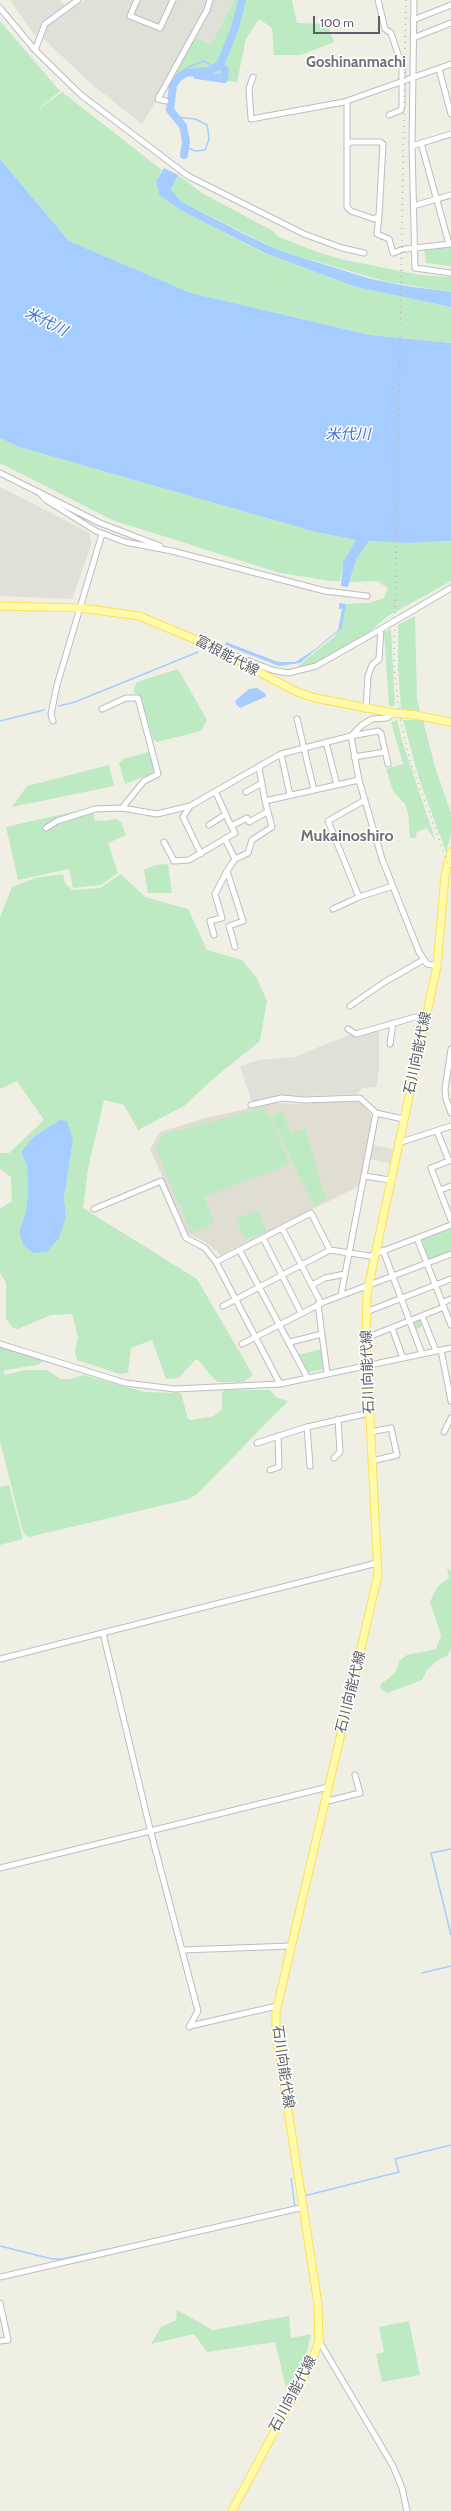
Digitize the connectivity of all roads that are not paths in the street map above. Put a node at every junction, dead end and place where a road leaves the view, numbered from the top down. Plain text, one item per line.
1 (78, 0) edge
2 (137, 0) edge
3 (173, 0) edge
4 (210, 0) edge
5 (378, 0) edge
6 (414, 0) edge
7 (451, 5) edge
8 (0, 8) edge
9 (413, 20) junction
10 (451, 23) edge
11 (413, 38) junction
12 (35, 50) junction
13 (451, 64) edge
14 (439, 69) junction
15 (253, 77) dead end
16 (412, 79) junction
17 (400, 83) junction
18 (166, 101) dead end
19 (347, 101) junction
20 (451, 114) edge
21 (389, 115) dead end
22 (451, 134) edge
23 (421, 143) junction
24 (347, 145) junction
25 (412, 146) junction
26 (451, 195) edge
27 (437, 199) junction
28 (413, 206) junction
29 (379, 216) junction
30 (450, 244) edge
31 (414, 248) junction
32 (364, 253) dead end
33 (451, 273) edge
34 (0, 473) edge
35 (39, 492) junction
36 (102, 534) junction
37 (172, 551) junction
38 (451, 588) edge
39 (367, 596) dead end
40 (0, 606) edge
41 (81, 608) junction
42 (380, 629) junction
43 (216, 650) junction
44 (102, 709) dead end
45 (366, 709) junction
46 (393, 713) junction
47 (298, 719) dead end
48 (52, 721) dead end
49 (451, 722) edge
50 (351, 736) junction
51 (326, 742) junction
52 (304, 747) junction
53 (385, 752) junction
54 (281, 754) junction
55 (354, 757) junction
56 (388, 764) dead end
57 (258, 768) junction
58 (359, 780) junction
59 (262, 783) junction
60 (337, 785) junction
61 (314, 790) junction
62 (246, 792) dead end
63 (216, 793) junction
64 (290, 795) junction
65 (364, 800) junction
66 (266, 801) junction
67 (190, 806) junction
68 (122, 808) junction
69 (267, 812) junction
70 (226, 814) junction
71 (209, 825) dead end
72 (231, 826) junction
73 (46, 828) dead end
74 (225, 839) junction
75 (164, 842) dead end
76 (451, 852) edge
77 (201, 854) junction
78 (235, 859) junction
79 (227, 871) junction
80 (393, 886) junction
81 (359, 897) junction
82 (333, 909) dead end
83 (214, 935) dead end
84 (235, 947) dead end
85 (423, 960) junction
86 (437, 966) junction
87 (350, 1006) dead end
88 (426, 1014) junction
89 (393, 1023) junction
90 (348, 1029) dead end
91 (390, 1044) dead end
92 (451, 1049) edge
93 (449, 1101) edge
94 (251, 1104) dead end
95 (376, 1113) junction
96 (451, 1113) edge
97 (403, 1119) junction
98 (451, 1126) edge
99 (437, 1131) junction
100 (398, 1143) junction
101 (450, 1160) edge
102 (364, 1176) junction
103 (390, 1180) junction
104 (451, 1186) edge
105 (440, 1190) junction
106 (94, 1208) dead end
107 (449, 1211) edge
108 (451, 1220) edge
109 (451, 1225) edge
110 (282, 1228) junction
111 (263, 1238) junction
112 (417, 1238) junction
113 (330, 1250) junction
114 (383, 1250) junction
115 (240, 1251) junction
116 (350, 1252) junction
117 (375, 1253) junction
118 (451, 1254) edge
119 (216, 1262) junction
120 (428, 1264) junction
121 (302, 1265) junction
122 (345, 1274) junction
123 (282, 1276) junction
124 (392, 1277) junction
125 (451, 1279) edge
126 (312, 1285) junction
127 (435, 1285) junction
128 (368, 1286) junction
129 (261, 1288) junction
130 (341, 1295) junction
131 (400, 1298) junction
132 (451, 1299) edge
133 (236, 1300) junction
134 (320, 1304) junction
135 (443, 1305) junction
136 (223, 1306) dead end
137 (366, 1312) junction
138 (302, 1313) junction
139 (422, 1316) junction
140 (409, 1321) junction
141 (280, 1325) junction
142 (451, 1325) edge
143 (392, 1328) junction
144 (322, 1334) junction
145 (255, 1337) junction
146 (366, 1338) junction
147 (290, 1342) junction
148 (0, 1344) edge
149 (242, 1344) dead end
150 (451, 1348) edge
151 (439, 1350) junction
152 (422, 1354) junction
153 (403, 1358) junction
154 (368, 1363) junction
155 (327, 1373) junction
156 (307, 1377) junction
157 (280, 1384) junction
158 (451, 1401) edge
159 (369, 1413) junction
160 (451, 1418) edge
161 (338, 1419) junction
162 (307, 1427) junction
163 (370, 1432) junction
164 (444, 1432) dead end
165 (278, 1436) junction
166 (257, 1443) dead end
167 (334, 1458) dead end
168 (372, 1461) junction
169 (310, 1466) dead end
170 (270, 1470) dead end
171 (378, 1563) junction
172 (102, 1633) junction
173 (0, 1659) edge
174 (355, 1775) dead end
175 (328, 1787) junction
176 (324, 1802) junction
177 (150, 1829) junction
178 (0, 1868) edge
179 (291, 1946) junction
180 (184, 1950) junction
181 (277, 2006) junction
182 (304, 2207) junction
183 (0, 2277) edge
184 (0, 2306) edge
185 (0, 2341) edge
186 (319, 2341) junction
187 (232, 2511) edge
188 (407, 2511) edge

1 - 12 street
2 - 3 street
4 - 18 street
5 - 17 street
6 - 9 street
7 - 9 street
8 - 12 street
9 - 11 street
10 - 11 street
11 - 16 street
12 - 32 street
13 - 14 street
14 - 16 street
14 - 20 street
15 - 19 street
16 - 17 street
16 - 25 street
17 - 19 street
17 - 21 street
19 - 24 street
22 - 23 street
23 - 25 street
23 - 27 street
24 - 29 street
24 - 29 street
25 - 28 street
26 - 27 street
27 - 28 street
27 - 30 street
28 - 31 street
29 - 31 street
30 - 31 street
31 - 33 street
34 - 35 street
35 - 36 street
35 - 37 street
36 - 37 street
36 - 41 street
37 - 39 street
38 - 42 street, bridge
40 - 41 main road, 富根能代線
41 - 43 main road, 富根能代線
41 - 48 street
42 - 43 street
42 - 45 street
43 - 45 main road, 富根能代線
44 - 68 street
45 - 46 main road, 富根能代線
46 - 49 main road, 富根能代線, bridge
46 - 50 street
47 - 52 street
50 - 51 street
50 - 53 street
50 - 55 street
51 - 52 street
51 - 60 street
52 - 54 street
52 - 61 street
53 - 55 street
53 - 56 street
54 - 57 street
54 - 64 street
55 - 58 street
57 - 59 street
57 - 63 street
58 - 60 street
58 - 65 street
59 - 62 street
59 - 66 street
60 - 61 street
61 - 64 street
63 - 67 street
63 - 70 street
64 - 66 street
65 - 80 street
65 - 81 street
66 - 69 street
67 - 68 street
67 - 77 street
68 - 73 street
69 - 72 street
69 - 78 street
70 - 71 street
70 - 72 street
72 - 74 street
74 - 77 street
74 - 78 street
75 - 77 street
76 - 86 main road, 石川向能代線
78 - 79 street
79 - 83 street
79 - 84 street
80 - 81 street
80 - 85 street
81 - 82 street
85 - 86 street
85 - 87 street
86 - 88 main road, 石川向能代線
88 - 89 street
88 - 97 main road, 石川向能代線
89 - 90 street
89 - 91 street
92 - 93 street
93 - 96 street
94 - 95 street
95 - 97 street
95 - 102 street
97 - 100 main road, 石川向能代線
98 - 99 street
99 - 100 street
99 - 101 street
100 - 103 main road, 石川向能代線
101 - 105 street
102 - 103 street
102 - 116 street
103 - 117 main road, 石川向能代線
104 - 105 street
105 - 107 street
106 - 119 street
107 - 108 street
109 - 112 street
110 - 111 street
110 - 113 street
110 - 121 street
111 - 115 street
111 - 123 street
112 - 114 street
112 - 120 street
113 - 116 street
113 - 121 street
114 - 117 street
114 - 124 street
115 - 119 street
115 - 129 street
116 - 117 street
116 - 122 street
117 - 128 main road, 石川向能代線
118 - 120 street
119 - 133 street
120 - 124 street
120 - 127 street
121 - 123 street
121 - 126 street
122 - 126 street
122 - 130 street
123 - 129 street
123 - 138 street
124 - 128 street
124 - 131 street
125 - 127 street
126 - 134 street
127 - 131 street
127 - 135 street
128 - 130 street
128 - 137 main road, 石川向能代線
129 - 133 street
129 - 141 street
130 - 134 street
131 - 137 street
131 - 140 street
132 - 135 street
133 - 136 street
133 - 145 street
134 - 138 street
134 - 144 street
135 - 139 street
135 - 142 street
137 - 146 main road, 石川向能代線
138 - 141 street
139 - 140 street
139 - 151 street
140 - 143 street
140 - 152 street
141 - 145 street
141 - 147 street
143 - 146 street
143 - 153 street
144 - 147 street
144 - 155 street
145 - 149 street
145 - 157 street
146 - 154 main road, 石川向能代線
147 - 156 street
148 - 157 street
150 - 151 street
151 - 152 street
151 - 158 street
152 - 153 street
153 - 154 street
154 - 155 street
154 - 159 main road, 石川向能代線
155 - 156 street
156 - 157 street
159 - 161 street
159 - 163 main road, 石川向能代線
160 - 164 street
161 - 162 street
161 - 167 street
162 - 165 street
162 - 169 street
163 - 168 main road, 石川向能代線
163 - 168 street
165 - 166 street
165 - 170 street
168 - 171 main road, 石川向能代線
171 - 172 street
171 - 175 main road, 石川向能代線
172 - 173 street
172 - 177 street
174 - 176 street
175 - 176 main road, 石川向能代線
175 - 177 street
176 - 179 main road, 石川向能代線
177 - 178 street
177 - 180 street
179 - 180 street
179 - 181 main road, 石川向能代線
180 - 181 street
181 - 182 main road, 石川向能代線
182 - 183 street
182 - 186 main road, 石川向能代線
184 - 185 street
186 - 187 main road, 石川向能代線
186 - 188 street

